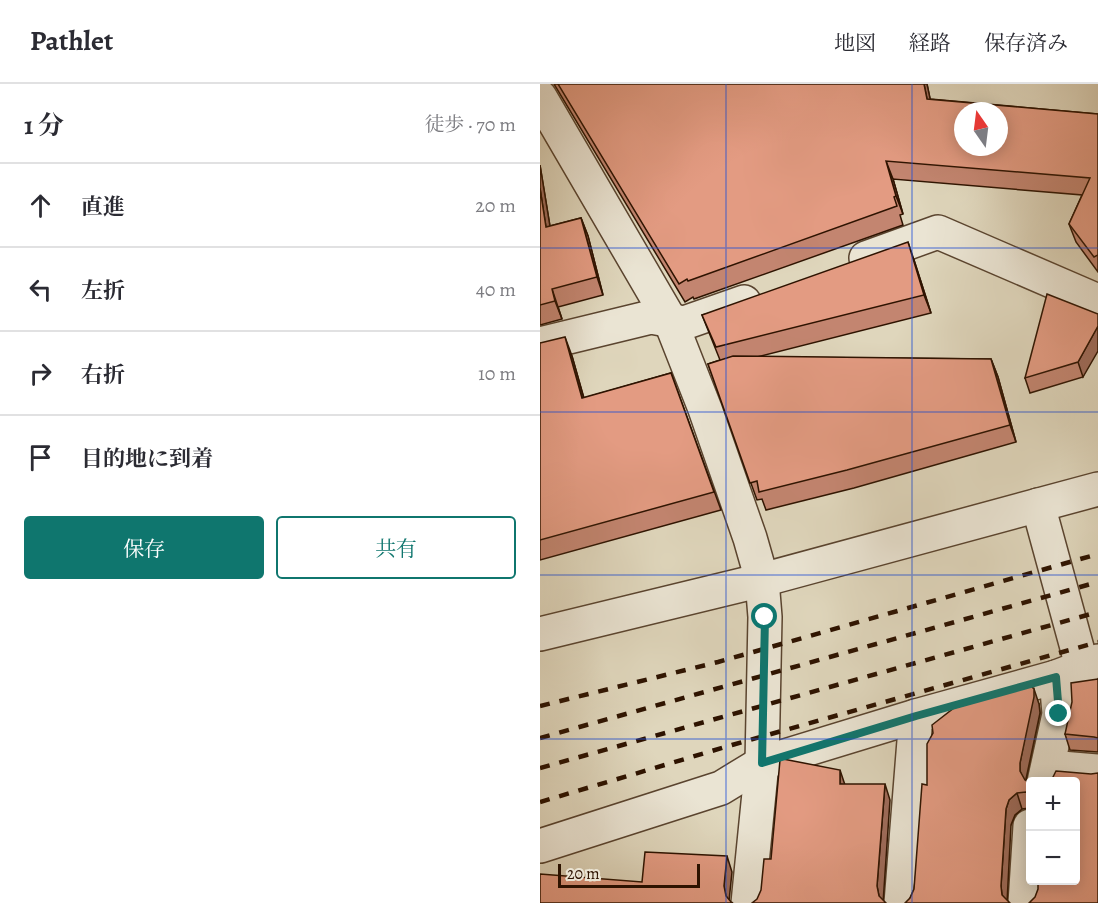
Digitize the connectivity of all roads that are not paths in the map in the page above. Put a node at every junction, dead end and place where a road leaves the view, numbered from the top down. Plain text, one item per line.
1 (540, 97) edge
2 (838, 268) edge
3 (772, 292) edge
4 (1098, 301) edge
5 (670, 320) junction
6 (540, 344) edge
7 (1098, 489) edge
8 (1038, 505) junction
9 (762, 580) junction
10 (540, 634) edge
11 (1079, 668) edge
12 (916, 716) junction
13 (762, 763) junction
14 (1098, 771) edge
15 (1046, 774) edge
16 (1030, 831) edge
17 (540, 846) edge
18 (748, 903) edge
19 (900, 903) edge
20 (1025, 903) edge

1 - 5 street
2 - 4 street
3 - 5 street
5 - 6 street
5 - 9 street
7 - 8 street
8 - 9 street
8 - 11 street
9 - 10 street
9 - 13 street
11 - 12 street
11 - 15 street
12 - 13 street
12 - 19 street
13 - 17 street
13 - 18 street
14 - 15 street
16 - 20 street

